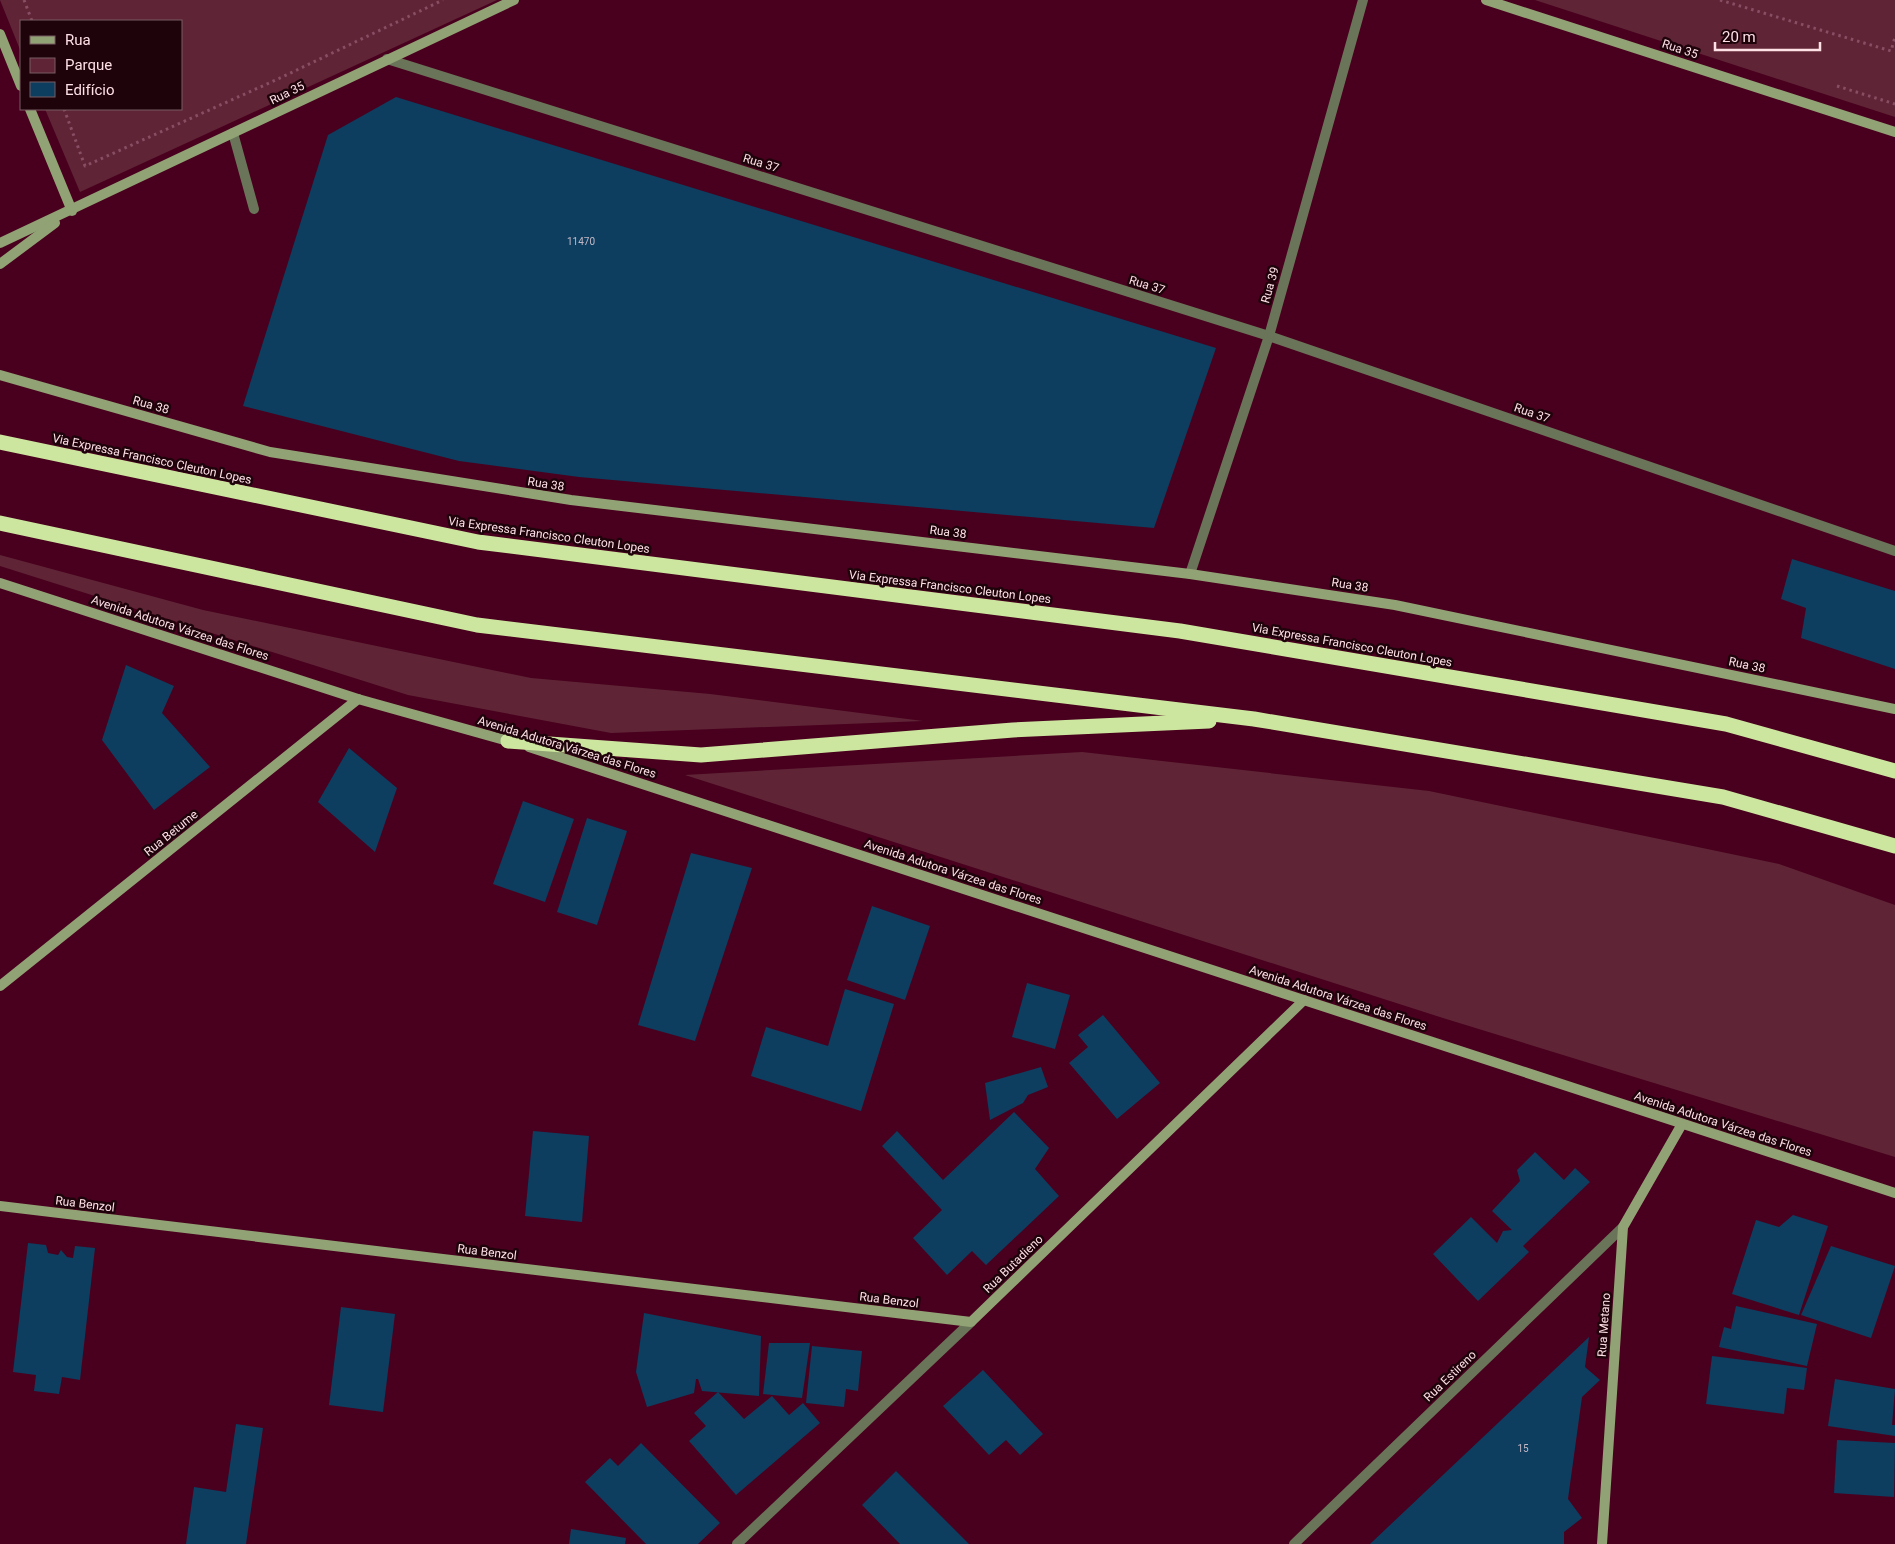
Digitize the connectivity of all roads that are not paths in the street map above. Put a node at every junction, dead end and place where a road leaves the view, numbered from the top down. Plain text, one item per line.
1 (514, 0) edge
2 (1363, 0) edge
3 (1486, 0) edge
4 (0, 34) edge
5 (387, 59) junction
6 (20, 84) edge
7 (30, 110) edge
8 (233, 132) junction
9 (1895, 132) edge
10 (254, 209) dead end
11 (72, 210) junction
12 (0, 243) edge
13 (0, 264) edge
14 (1269, 336) junction
15 (0, 375) edge
16 (0, 442) edge
17 (0, 523) edge
18 (1895, 551) edge
19 (1190, 574) junction
20 (0, 583) edge
21 (358, 699) junction
22 (1895, 709) edge
23 (1254, 719) junction
24 (508, 740) junction
25 (1895, 771) edge
26 (1895, 846) edge
27 (0, 986) edge
28 (1304, 1000) junction
29 (1682, 1124) junction
30 (1895, 1194) edge
31 (0, 1206) edge
32 (1623, 1227) junction
33 (971, 1322) junction
34 (737, 1544) edge
35 (1294, 1544) edge
36 (1602, 1544) edge

1 - 5 street, Rua 35
2 - 14 street, Rua 39
3 - 9 street, Rua 35
4 - 6 street
5 - 8 street, Rua 35
5 - 14 street, Rua 37
7 - 11 street
8 - 10 street
8 - 11 street, Rua 35
11 - 12 street, Rua 35
11 - 13 street, Rua 35
14 - 18 street, Rua 37
14 - 19 street, Rua 39
15 - 19 street, Rua 38
16 - 25 highway, Via Expressa Francisco Cleuton Lopes
17 - 23 highway
19 - 22 street, Rua 38
20 - 21 street, Avenida Adutora Várzea das Flores
21 - 24 street, Avenida Adutora Várzea das Flores
21 - 27 street, Rua Betume
23 - 24 highway
23 - 26 highway
24 - 28 street, Avenida Adutora Várzea das Flores
28 - 29 street, Avenida Adutora Várzea das Flores
28 - 33 street, Rua Butadieno
29 - 30 street, Avenida Adutora Várzea das Flores
29 - 32 street, Rua Metano
31 - 33 street, Rua Benzol
32 - 35 street, Rua Estireno
32 - 36 street, Rua Metano
33 - 34 street, Rua Butadieno

